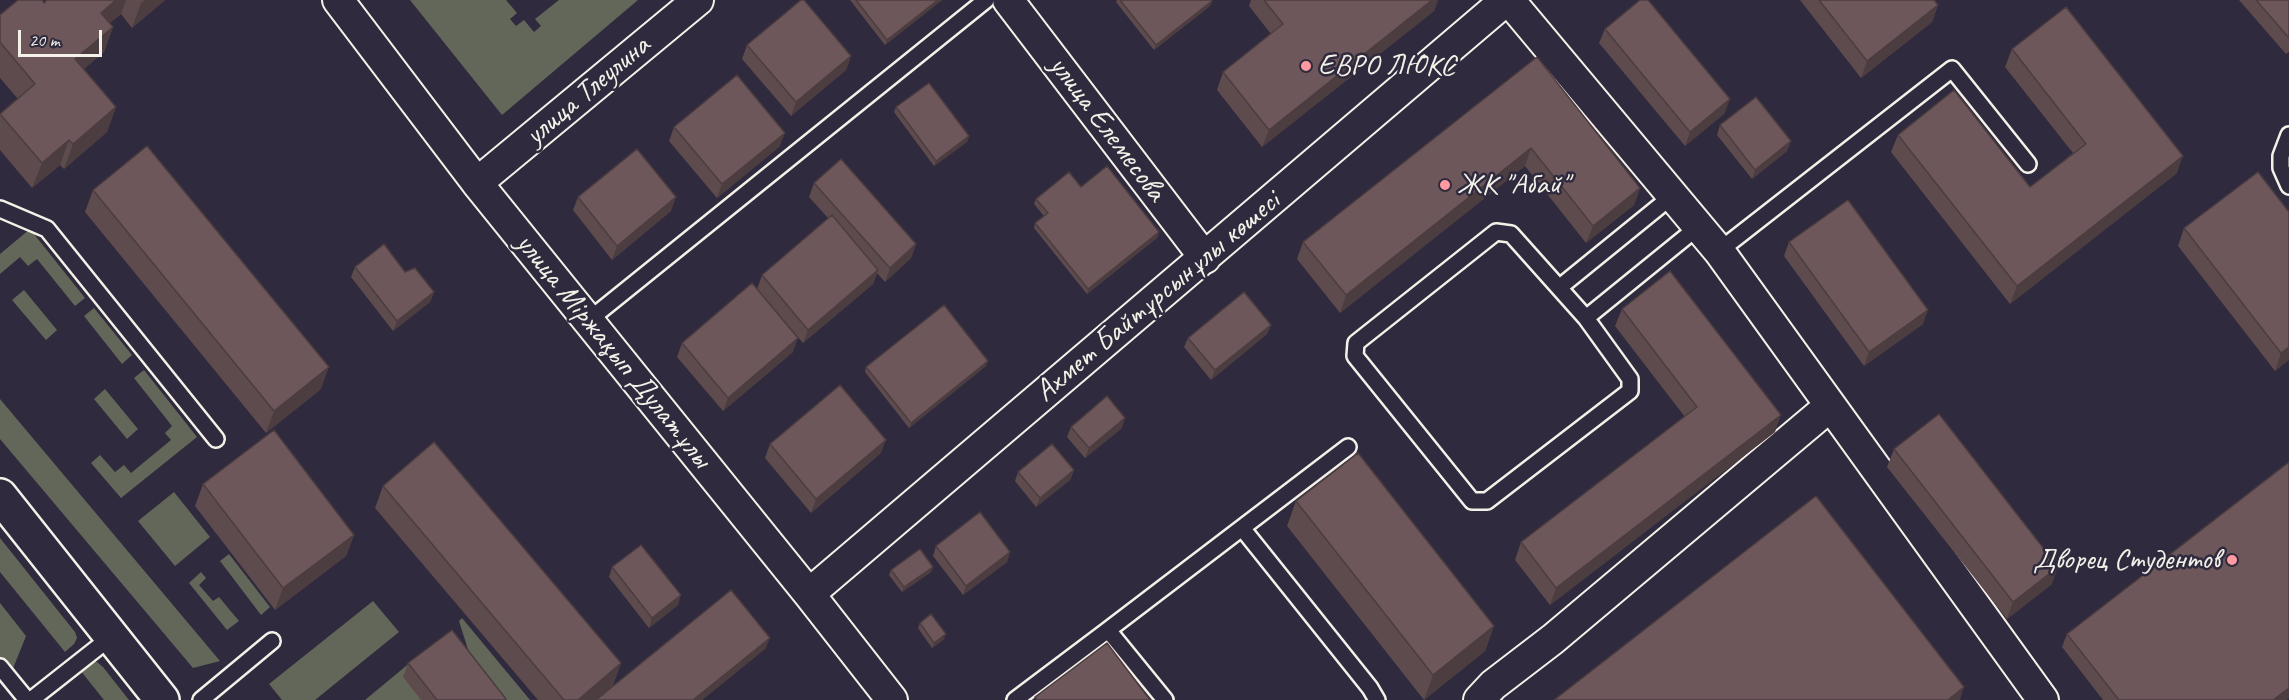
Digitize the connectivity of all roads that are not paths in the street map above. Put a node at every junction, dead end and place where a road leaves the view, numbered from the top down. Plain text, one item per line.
1 (338, 0) edge
2 (698, 0) edge
3 (986, 0) edge
4 (1008, 0) edge
5 (1508, 0) edge
6 (2289, 135) edge
7 (2028, 164) dead end
8 (477, 183) junction
9 (2289, 186) edge
10 (1672, 196) junction
11 (0, 209) edge
12 (1698, 227) junction
13 (1719, 251) junction
14 (1205, 258) junction
15 (1560, 287) junction
16 (1586, 318) junction
17 (589, 320) junction
18 (1830, 406) junction
19 (216, 439) dead end
20 (1348, 447) dead end
21 (0, 496) edge
22 (1242, 528) junction
23 (809, 594) junction
24 (1108, 630) junction
25 (111, 637) junction
26 (272, 641) dead end
27 (0, 667) edge
28 (29, 700) edge
29 (162, 700) edge
30 (201, 700) edge
31 (892, 700) edge
32 (1015, 700) edge
33 (1165, 700) edge
34 (1377, 700) edge
35 (1479, 700) edge
36 (2043, 700) edge

1 - 8 street, улица Міржақып Дулатұлы
2 - 8 street, улица Тлеулина
3 - 17 lane
4 - 14 street, улица Елемесова
5 - 10 street
5 - 14 street, Ахмет Байтұрсынұлы көшесі
6 - 9 lane
7 - 13 lane
8 - 17 street, улица Міржақып Дулатұлы
10 - 12 street
10 - 15 lane
11 - 19 lane
12 - 13 street
12 - 16 lane
13 - 18 street
14 - 23 street, Ахмет Байтұрсынұлы көшесі
15 - 16 lane
15 - 16 lane
17 - 23 street, улица Міржақып Дулатұлы
18 - 35 street
18 - 36 street
20 - 22 lane
21 - 25 highway
22 - 24 lane
22 - 34 lane
23 - 31 street, улица Міржақып Дулатұлы
24 - 32 lane
24 - 33 lane
25 - 28 lane
25 - 29 highway
26 - 30 lane
27 - 28 lane

